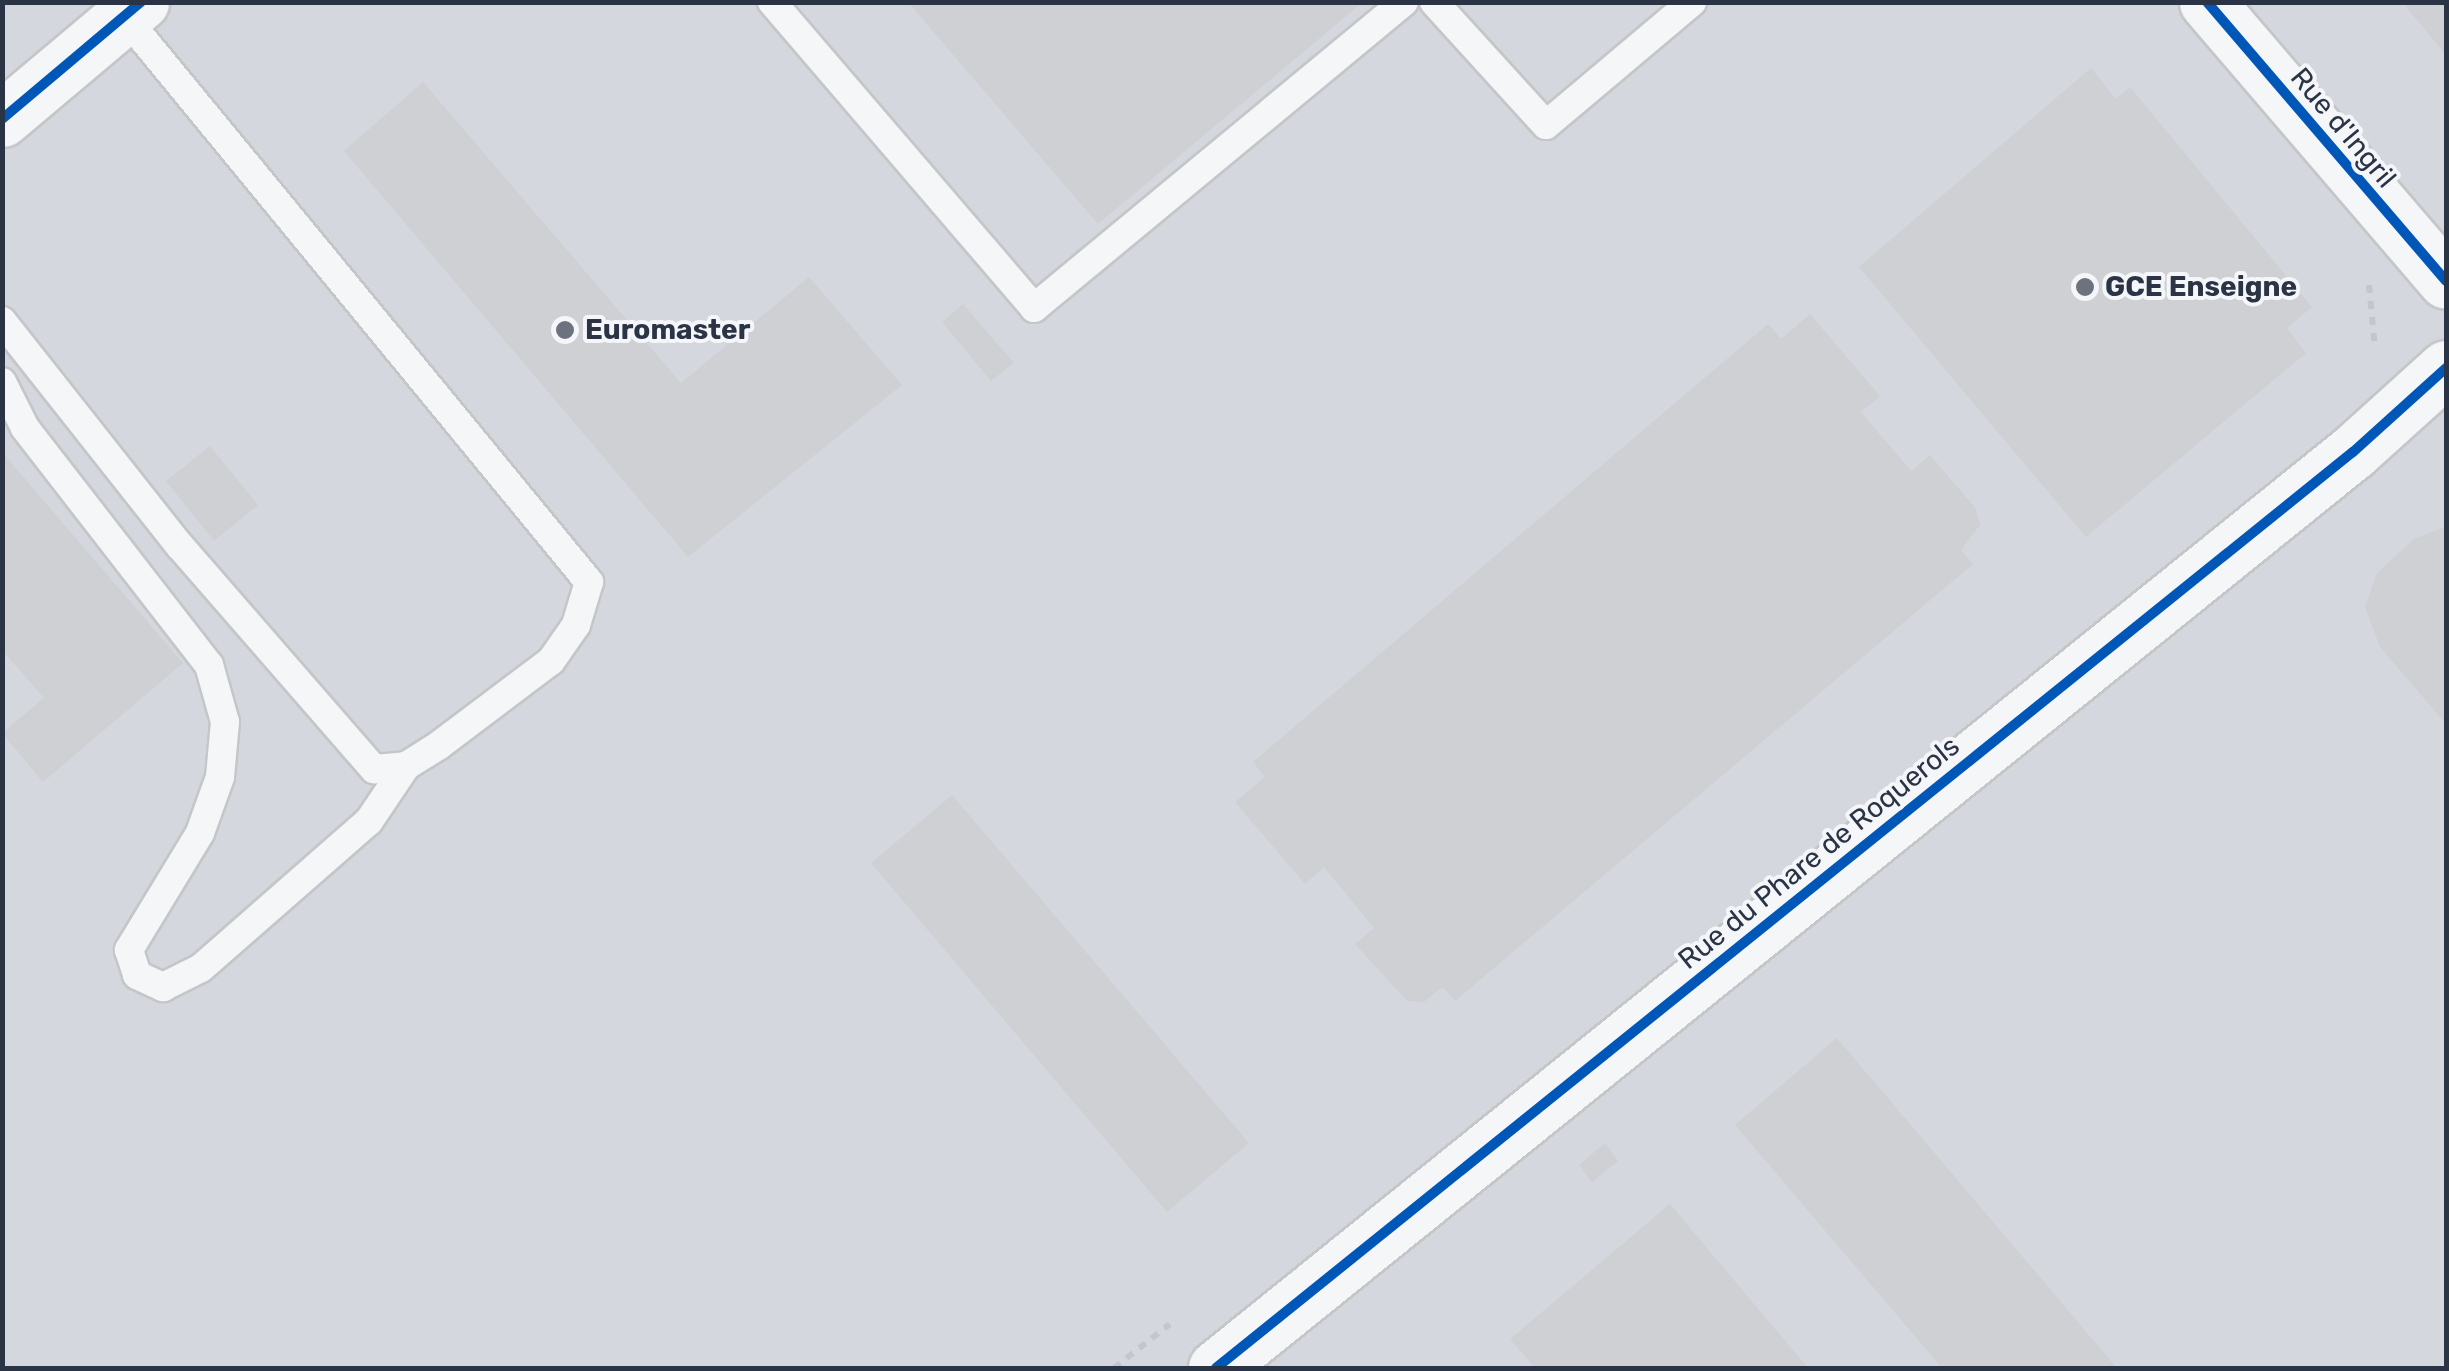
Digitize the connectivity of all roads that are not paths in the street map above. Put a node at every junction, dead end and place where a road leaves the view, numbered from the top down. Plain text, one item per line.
1 (772, 2) edge
2 (1404, 2) edge
3 (1434, 2) edge
4 (1692, 2) edge
5 (2207, 2) edge
6 (132, 9) edge
7 (2, 118) edge
8 (2446, 281) edge
9 (5, 324) edge
10 (2446, 368) edge
11 (2, 372) edge
12 (2, 382) edge
13 (406, 766) junction
14 (1216, 1368) edge

1 - 2 lane
3 - 4 lane
5 - 8 street, Rue d'Ingril
6 - 7 street
6 - 13 lane
9 - 11 lane
9 - 13 lane
10 - 14 street, Rue du Phare de Roquerols
12 - 13 lane

